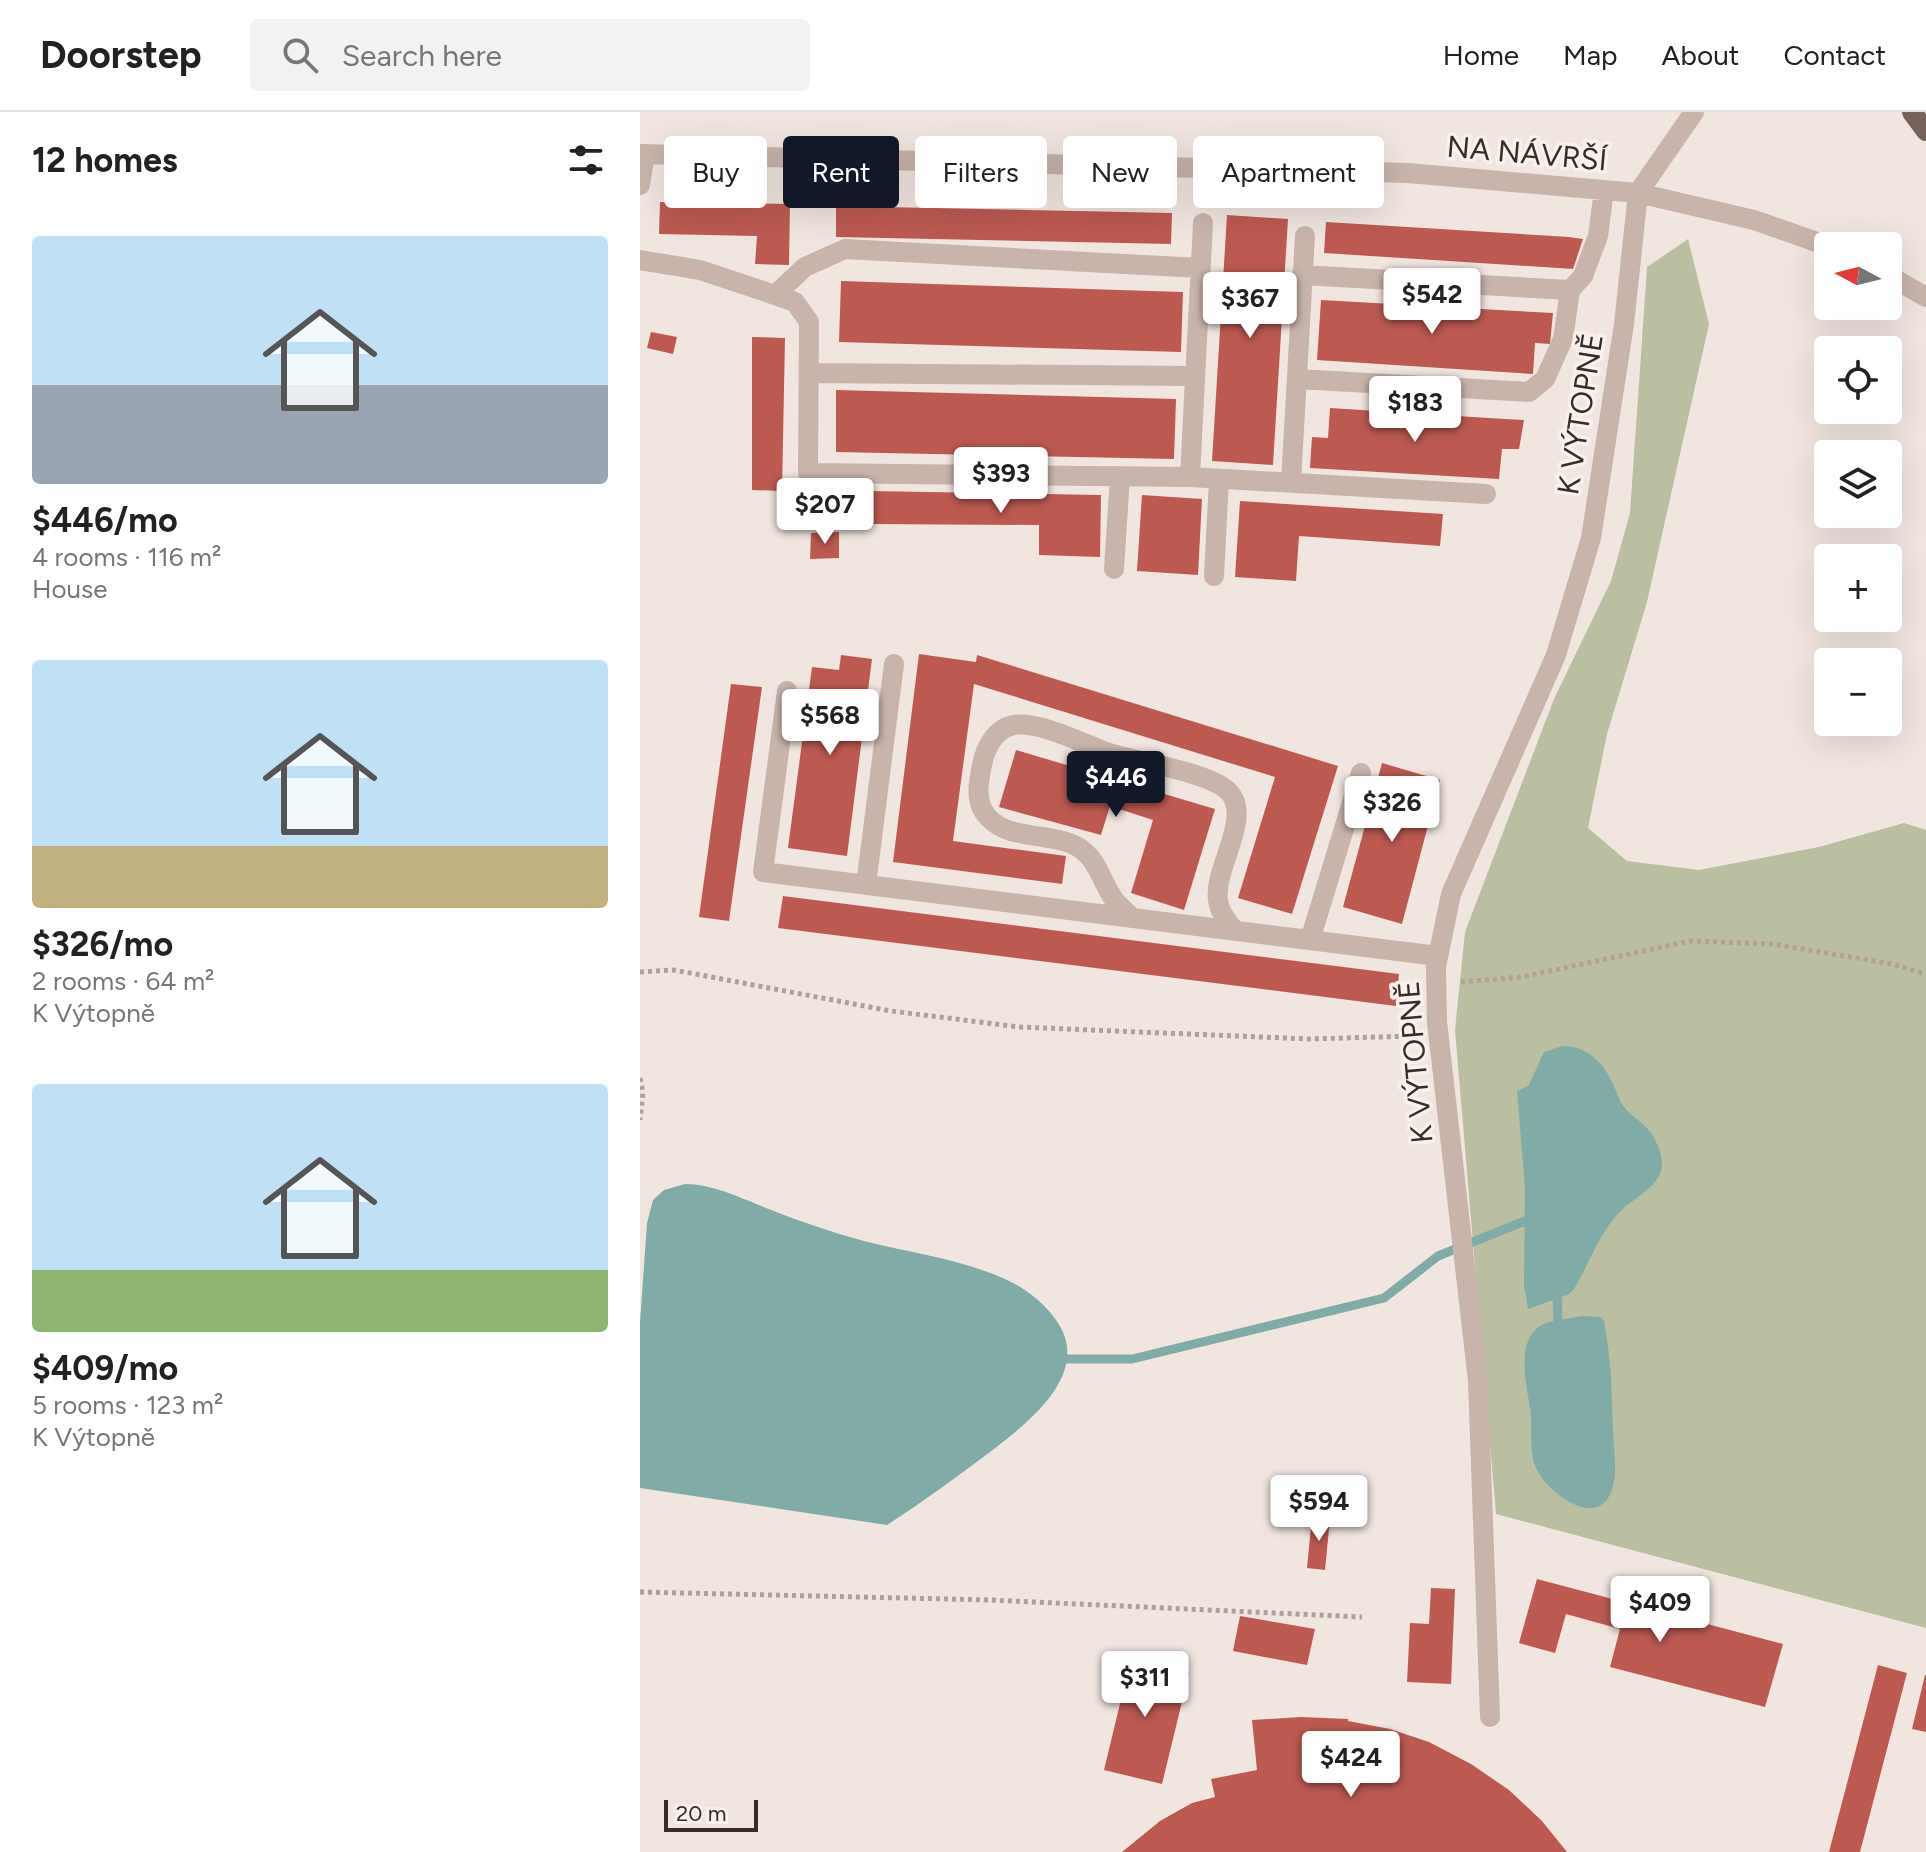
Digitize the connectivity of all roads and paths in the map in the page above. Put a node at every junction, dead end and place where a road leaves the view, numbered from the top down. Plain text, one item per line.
1 (1694, 112) edge
2 (1912, 112) edge
3 (1926, 131) edge
4 (643, 154) edge
5 (640, 185) edge
6 (1604, 190) junction
7 (1638, 193) junction
8 (1203, 223) dead end
9 (1305, 236) dead end
10 (1814, 241) edge
11 (640, 260) edge
12 (1200, 268) junction
13 (1302, 275) junction
14 (1902, 283) edge
15 (1570, 290) junction
16 (775, 295) junction
17 (1926, 297) edge
18 (809, 373) junction
19 (1194, 376) junction
20 (1297, 379) junction
21 (1120, 476) junction
22 (1190, 477) junction
23 (1219, 479) junction
24 (1291, 482) junction
25 (1486, 494) dead end
26 (1114, 569) dead end
27 (1214, 576) dead end
28 (894, 664) dead end
29 (787, 691) dead end
30 (1361, 773) dead end
31 (866, 885) junction
32 (1132, 918) junction
33 (1235, 931) junction
34 (1310, 940) junction
35 (1438, 956) junction
36 (640, 972) edge
37 (1926, 974) edge
38 (1436, 985) junction
39 (1439, 1036) junction
40 (640, 1078) edge
41 (641, 1118) edge
42 (640, 1592) edge
43 (1362, 1617) dead end
44 (1490, 1717) dead end

1 - 7 street, NA NÁVRŠÍ
2 - 3 main road
4 - 5 street
4 - 6 street, NA NÁVRŠÍ
6 - 7 street, NA NÁVRŠÍ
6 - 15 street
7 - 10 street
7 - 35 street, K VÝTOPNĚ
8 - 12 street
9 - 13 street
11 - 16 street
12 - 16 street
12 - 19 street
13 - 15 street
13 - 20 street
14 - 17 street
15 - 20 street
16 - 18 street
18 - 19 street
18 - 21 street
19 - 22 street
20 - 24 street
21 - 22 street
21 - 26 street
22 - 23 street
23 - 24 street
23 - 27 street
24 - 25 street
28 - 31 street
29 - 31 street
30 - 34 street
31 - 32 street
32 - 33 street
32 - 33 street
33 - 34 street
34 - 35 street
35 - 38 street, K VÝTOPNĚ
36 - 39 path
37 - 38 path
38 - 39 street, K VÝTOPNĚ
39 - 44 street, K VÝTOPNĚ
40 - 41 path
42 - 43 path

